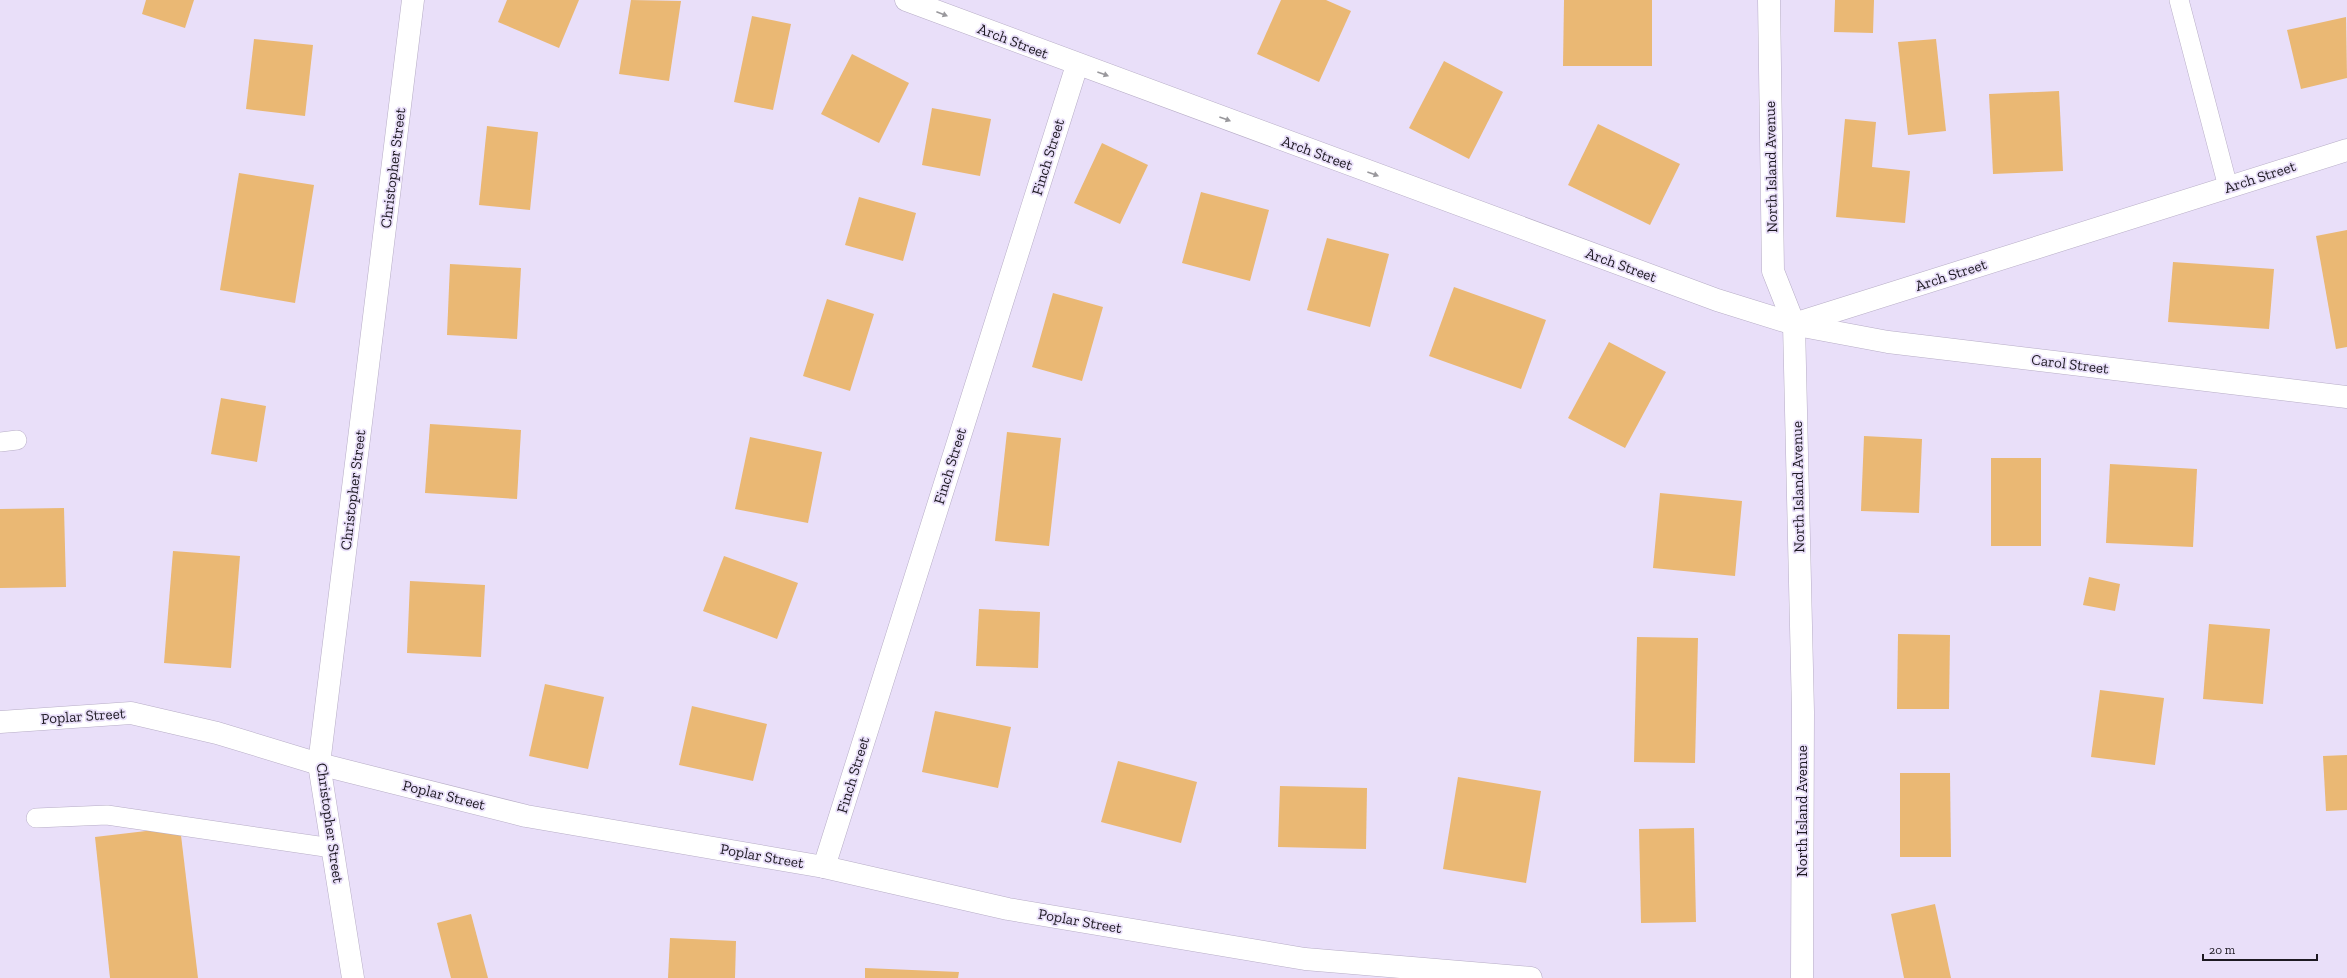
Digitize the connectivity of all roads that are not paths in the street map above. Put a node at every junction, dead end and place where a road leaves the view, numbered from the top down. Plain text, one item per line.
1 (413, 0) edge
2 (906, 0) edge
3 (1769, 0) edge
4 (2179, 0) edge
5 (1077, 65) junction
6 (2347, 150) edge
7 (2228, 188) junction
8 (1794, 324) junction
9 (2347, 397) edge
10 (0, 722) edge
11 (319, 764) junction
12 (36, 818) dead end
13 (332, 848) junction
14 (824, 867) junction
15 (353, 978) edge
16 (1531, 978) edge
17 (1802, 978) edge

1 - 11 street, Christopher Street
2 -> 5 street, Arch Street
3 - 8 street, North Island Avenue
4 - 7 lane
5 -> 8 street, Arch Street
5 - 14 street, Finch Street
6 - 7 street, Arch Street
7 - 8 street, Arch Street
8 - 9 street, Carol Street
8 - 17 street, North Island Avenue
10 - 11 street, Poplar Street
11 - 13 street, Christopher Street
11 - 14 street, Poplar Street
12 - 13 lane
13 - 15 street, Christopher Street
14 - 16 street, Poplar Street

